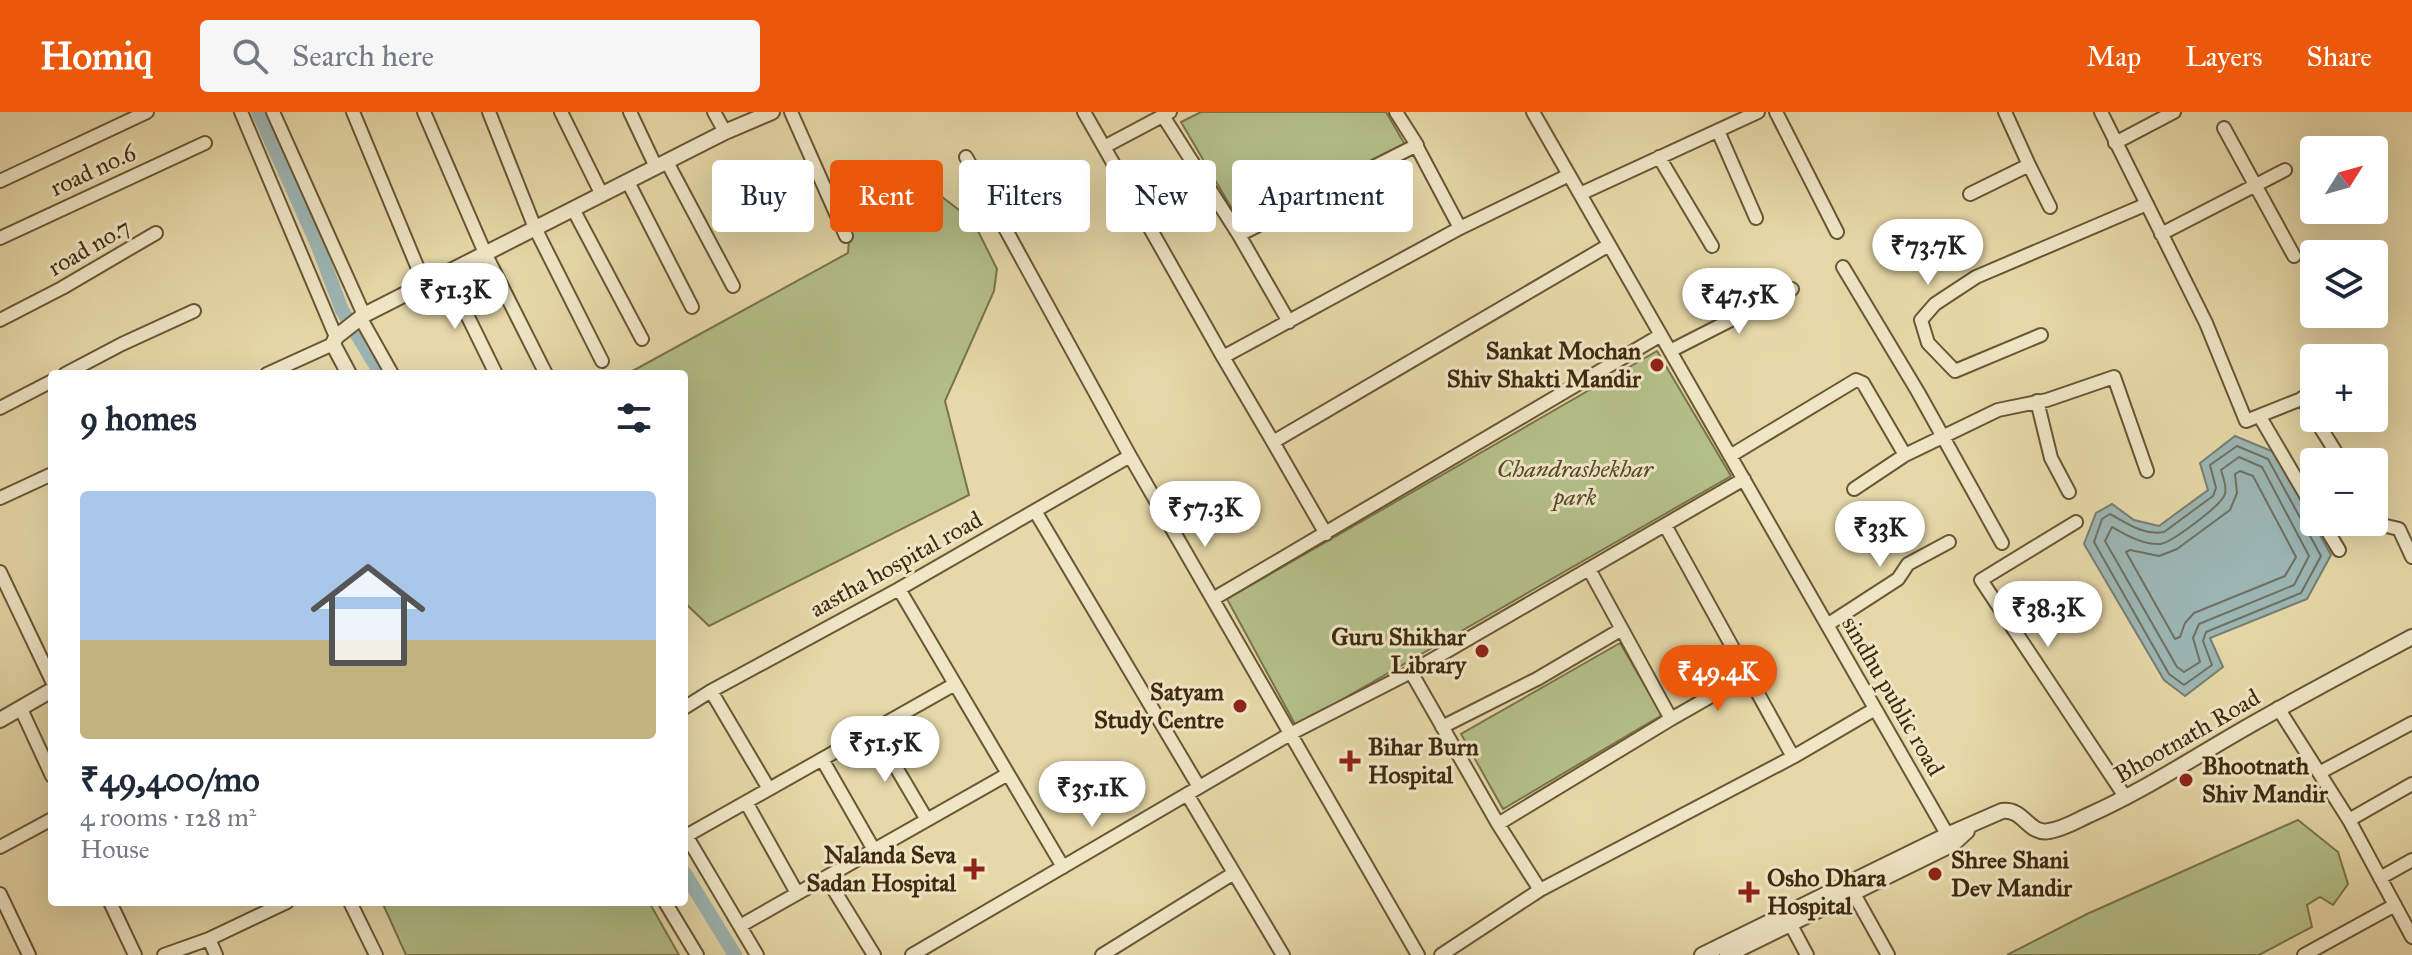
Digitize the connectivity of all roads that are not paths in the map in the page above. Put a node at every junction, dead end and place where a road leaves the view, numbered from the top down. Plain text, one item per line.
1 (147, 112) edge
2 (241, 112) edge
3 (273, 112) edge
4 (353, 112) edge
5 (424, 112) edge
6 (489, 112) edge
7 (561, 112) edge
8 (630, 112) edge
9 (714, 112) edge
10 (772, 112) edge
11 (791, 112) edge
12 (1084, 112) edge
13 (1396, 112) edge
14 (1533, 112) edge
15 (1758, 112) edge
16 (1776, 112) edge
17 (2005, 112) edge
18 (2101, 112) edge
19 (2174, 112) edge
20 (1167, 114) edge
21 (2224, 128) dead end
22 (1718, 131) junction
23 (725, 132) junction
24 (205, 143) dead end
25 (2115, 143) junction
26 (1416, 145) junction
27 (1104, 147) junction
28 (966, 157) dead end
29 (1659, 157) junction
30 (662, 164) junction
31 (2029, 165) junction
32 (2285, 170) dead end
33 (1569, 175) junction
34 (0, 181) edge
35 (628, 182) junction
36 (2256, 185) junction
37 (1580, 194) junction
38 (1970, 194) dead end
39 (602, 195) junction
40 (2147, 204) junction
41 (2050, 207) dead end
42 (573, 209) junction
43 (1756, 218) dead end
44 (535, 228) junction
45 (1460, 228) junction
46 (1837, 232) dead end
47 (156, 233) dead end
48 (2161, 234) junction
49 (1239, 235) junction
50 (846, 236) dead end
51 (0, 238) edge
52 (1609, 245) junction
53 (1712, 246) dead end
54 (485, 253) junction
55 (2294, 256) dead end
56 (1843, 267) dead end
57 (446, 272) junction
58 (424, 283) junction
59 (733, 286) dead end
60 (1792, 289) dead end
61 (692, 307) dead end
62 (194, 311) dead end
63 (361, 318) junction
64 (0, 320) edge
65 (1289, 322) junction
66 (1661, 335) junction
67 (2041, 335) dead end
68 (337, 338) junction
69 (642, 339) dead end
70 (1670, 351) junction
71 (1223, 357) junction
72 (602, 361) dead end
73 (73, 370) edge
74 (275, 370) edge
75 (348, 370) edge
76 (390, 370) edge
77 (494, 370) edge
78 (544, 370) edge
79 (48, 383) edge
80 (2300, 400) edge
81 (2037, 401) junction
82 (0, 408) edge
83 (2260, 417) junction
84 (1943, 437) junction
85 (1273, 442) junction
86 (1905, 455) junction
87 (1130, 456) junction
88 (1730, 456) junction
89 (2147, 471) dead end
90 (48, 476) edge
91 (1744, 479) junction
92 (2300, 485) edge
93 (1854, 489) dead end
94 (2069, 492) dead end
95 (0, 498) edge
96 (1035, 511) junction
97 (2076, 522) dead end
98 (1665, 525) junction
99 (2388, 526) edge
100 (1326, 534) junction
101 (2330, 536) edge
102 (1949, 542) dead end
103 (2002, 543) dead end
104 (2339, 550) dead end
105 (2412, 557) edge
106 (1589, 569) junction
107 (0, 572) edge
108 (899, 589) junction
109 (1213, 599) junction
110 (1827, 625) junction
111 (1622, 629) junction
112 (2412, 637) edge
113 (1411, 672) junction
114 (48, 673) edge
115 (1748, 675) junction
116 (955, 684) junction
117 (711, 691) junction
118 (48, 692) edge
119 (688, 705) edge
120 (2278, 708) junction
121 (21, 709) junction
122 (1875, 709) junction
123 (1671, 719) junction
124 (0, 720) edge
125 (2412, 723) edge
126 (1442, 727) junction
127 (874, 730) junction
128 (1290, 734) junction
129 (1793, 757) junction
130 (822, 759) junction
131 (48, 767) edge
132 (2319, 773) junction
133 (1008, 774) junction
134 (2412, 784) edge
135 (1199, 787) junction
136 (769, 789) junction
137 (1187, 794) junction
138 (2126, 798) junction
139 (746, 802) junction
140 (927, 820) junction
141 (2349, 820) junction
142 (48, 821) edge
143 (1498, 824) junction
144 (688, 832) edge
145 (688, 839) edge
146 (1950, 840) junction
147 (0, 847) edge
148 (874, 850) junction
149 (2412, 860) edge
150 (1063, 867) junction
151 (1234, 873) junction
152 (826, 877) junction
153 (2380, 878) junction
154 (1853, 888) junction
155 (1540, 890) junction
156 (797, 893) junction
157 (0, 894) edge
158 (2395, 905) junction
159 (112, 906) edge
160 (279, 906) edge
161 (352, 906) edge
162 (667, 906) edge
163 (12, 920) junction
164 (1791, 925) junction
165 (740, 926) junction
166 (0, 927) edge
167 (2412, 937) edge
168 (209, 939) junction
169 (1281, 951) edge
170 (29, 955) edge
171 (135, 955) edge
172 (164, 955) edge
173 (216, 955) edge
174 (376, 955) edge
175 (697, 955) edge
176 (757, 955) edge
177 (874, 955) edge
178 (912, 955) edge
179 (1102, 955) edge
180 (1267, 955) edge
181 (1418, 955) edge
182 (1441, 955) edge
183 (1702, 955) edge
184 (1727, 955) edge
185 (1807, 955) edge
186 (1888, 955) edge
187 (2304, 955) edge

1 - 34 street
2 - 68 street
3 - 63 street
4 - 58 street
5 - 54 street
6 - 44 street
7 - 39 street
8 - 30 street
9 - 23 street
10 - 23 street
11 - 50 street
12 - 27 street
13 - 26 street
14 - 33 street, sindhu public road
15 - 22 street
16 - 46 street
17 - 31 street
18 - 25 street
19 - 25 street
20 - 27 street
20 - 49 street
21 - 36 street
22 - 29 street
22 - 43 street
23 - 30 street
24 - 51 street, road no.6
25 - 40 street
26 - 45 street
26 - 49 street
27 - 71 street
28 - 87 street
29 - 37 street
29 - 53 street
30 - 35 street
30 - 59 street
31 - 38 street
31 - 41 street
32 - 36 street
33 - 37 street, sindhu public road
33 - 45 street
35 - 39 street
35 - 61 street
36 - 48 street
36 - 55 street
37 - 52 street, sindhu public road
39 - 42 street
40 - 48 street
40 - 67 street
42 - 44 street
42 - 69 street
44 - 54 street
44 - 72 street
45 - 65 street
47 - 64 street, road no.7
48 - 83 street
49 - 65 street
52 - 66 street, sindhu public road
52 - 85 street
54 - 57 street
54 - 78 street
56 - 84 street
57 - 58 street
57 - 77 street
58 - 63 street
60 - 70 street
62 - 73 street
63 - 68 street
63 - 76 street
65 - 71 street
66 - 70 street, sindhu public road
66 - 100 street
68 - 74 street
68 - 75 street
70 - 88 street, sindhu public road
71 - 85 street
79 - 82 street
80 - 83 street
81 - 84 street
81 - 89 street
81 - 94 street
83 - 92 street
84 - 86 street
84 - 103 street
85 - 100 street
86 - 88 street
86 - 93 street
87 - 96 street, aastha hospital road
87 - 109 street
88 - 91 street, sindhu public road
90 - 95 street
91 - 98 street
91 - 110 street, sindhu public road
96 - 108 street, aastha hospital road
96 - 135 street
97 - 138 street
98 - 106 street
98 - 115 street
99 - 105 street
100 - 109 street
101 - 104 street
102 - 110 street
106 - 111 street
106 - 113 street
107 - 114 street
108 - 116 street
108 - 117 street, aastha hospital road
109 - 128 street
110 - 122 street, sindhu public road
111 - 123 street
111 - 126 street
112 - 120 street, Bhootnath Road
113 - 126 street
113 - 128 street
115 - 123 street
115 - 129 street
116 - 127 street
116 - 133 street
117 - 119 street, aastha hospital road
117 - 136 street
118 - 121 street
120 - 132 street
120 - 138 street, Bhootnath Road
121 - 124 street
121 - 131 street
122 - 129 street
122 - 146 street, sindhu public road
123 - 143 street
125 - 132 street
126 - 143 street
127 - 130 street
127 - 140 street
128 - 135 street
128 - 181 street
129 - 155 street
130 - 136 street
130 - 148 street
132 - 141 street
133 - 140 street
133 - 150 street
134 - 141 street
135 - 137 street
136 - 139 street
137 - 150 street
137 - 151 street
138 - 146 street, Bhootnath Road
139 - 144 street
139 - 156 street
140 - 148 street
141 - 153 street
142 - 147 street
143 - 155 street
145 - 165 street
146 - 154 street, Bhootnath Road
148 - 152 street
149 - 153 street
150 - 178 street
151 - 169 street
151 - 179 street
152 - 156 street
152 - 177 street
153 - 158 street
154 - 164 street, Bhootnath Road
154 - 183 street, Bhootnath Road
154 - 186 street
155 - 182 street
156 - 165 street
157 - 163 street
158 - 167 street
158 - 187 street
159 - 171 street
160 - 168 street
161 - 174 street
162 - 175 street
163 - 166 street
163 - 170 street
164 - 184 street, Bhootnath Road
164 - 185 street
165 - 176 street
168 - 172 street
168 - 173 street
169 - 180 street

